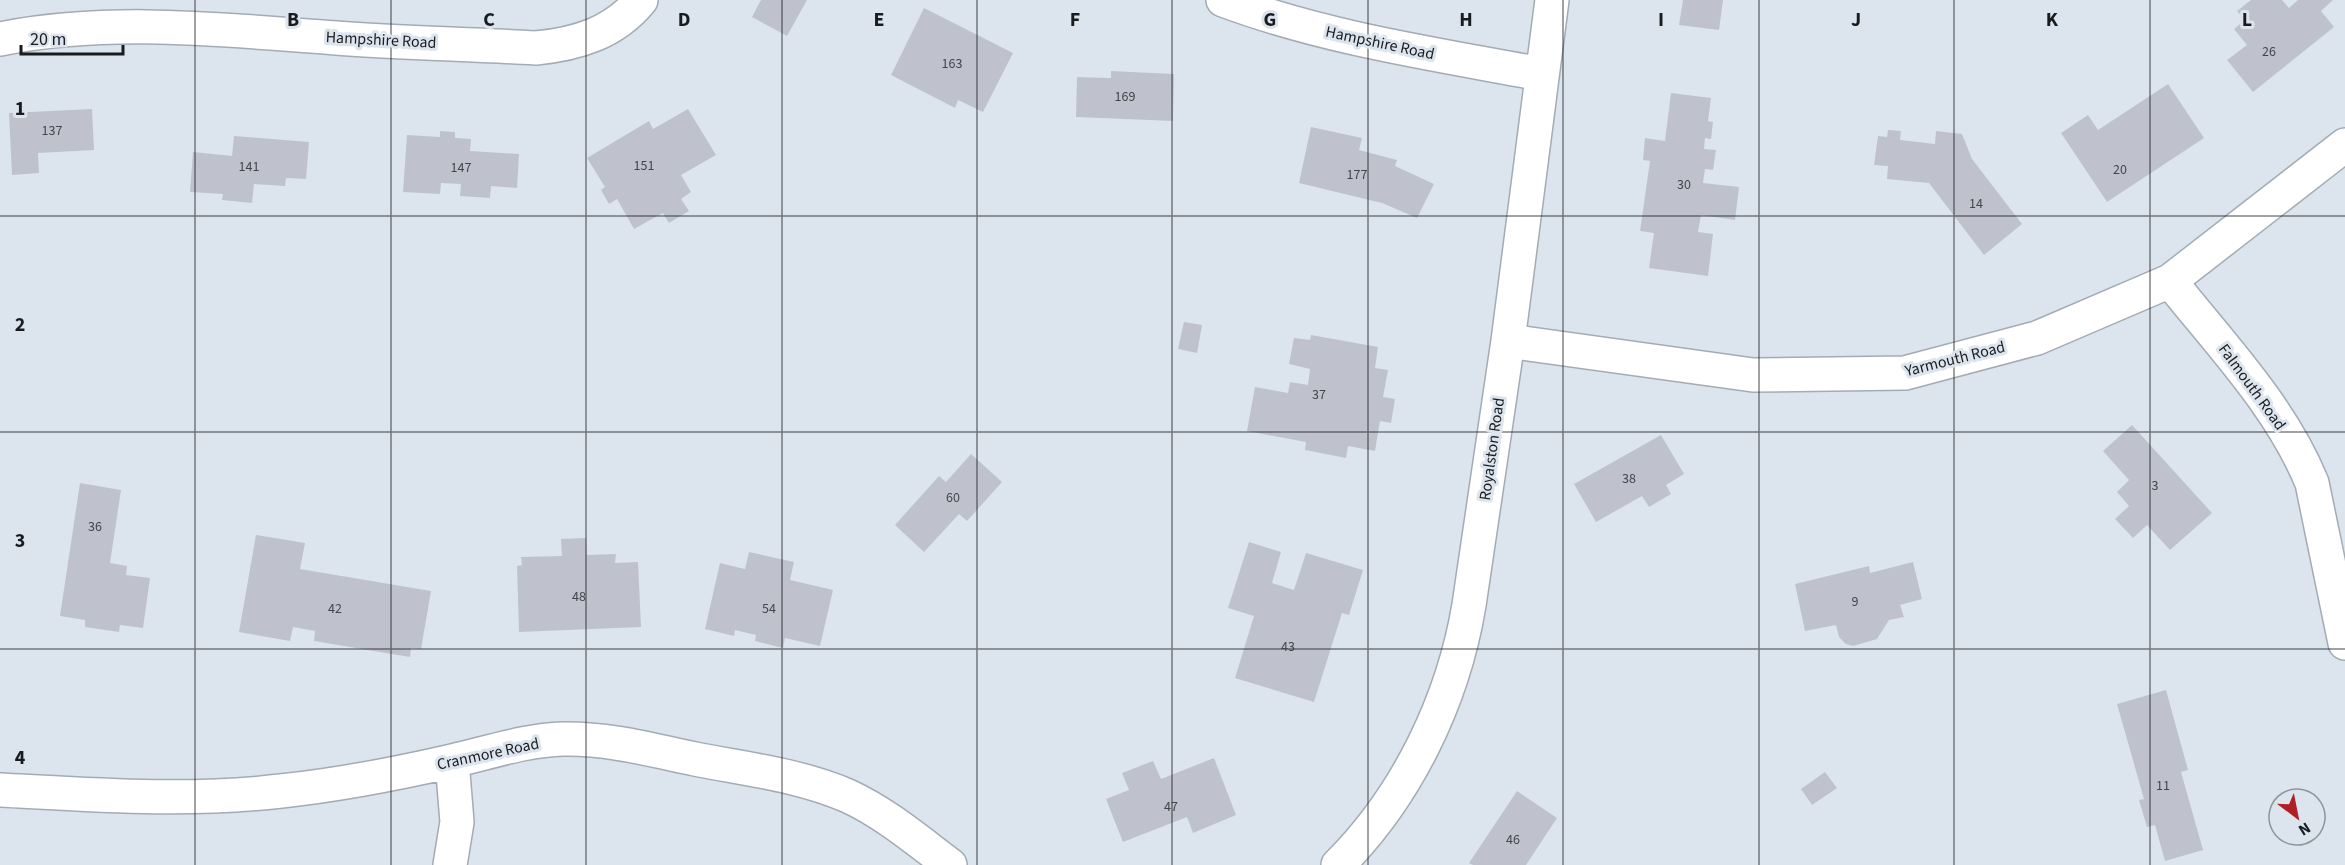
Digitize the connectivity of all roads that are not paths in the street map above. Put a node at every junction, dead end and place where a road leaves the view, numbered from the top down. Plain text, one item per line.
1 (640, 0) edge
2 (1223, 0) edge
3 (1552, 0) edge
4 (188, 13) edge
5 (0, 39) edge
6 (1541, 74) junction
7 (2345, 145) edge
8 (2170, 281) junction
9 (1508, 341) junction
10 (2345, 643) edge
11 (452, 761) junction
12 (0, 790) edge
13 (450, 865) edge
14 (950, 865) edge
15 (1338, 865) edge

1 - 4 street, Hampshire Road
2 - 6 street, Hampshire Road
3 - 6 street, Royalston Road
4 - 5 street, Hampshire Road
6 - 9 street, Royalston Road
7 - 8 street, Yarmouth Road
8 - 9 street, Yarmouth Road
8 - 10 street, Falmouth Road
9 - 15 street, Royalston Road
11 - 12 street, Cranmore Road
11 - 13 street
11 - 14 street, Cranmore Road

